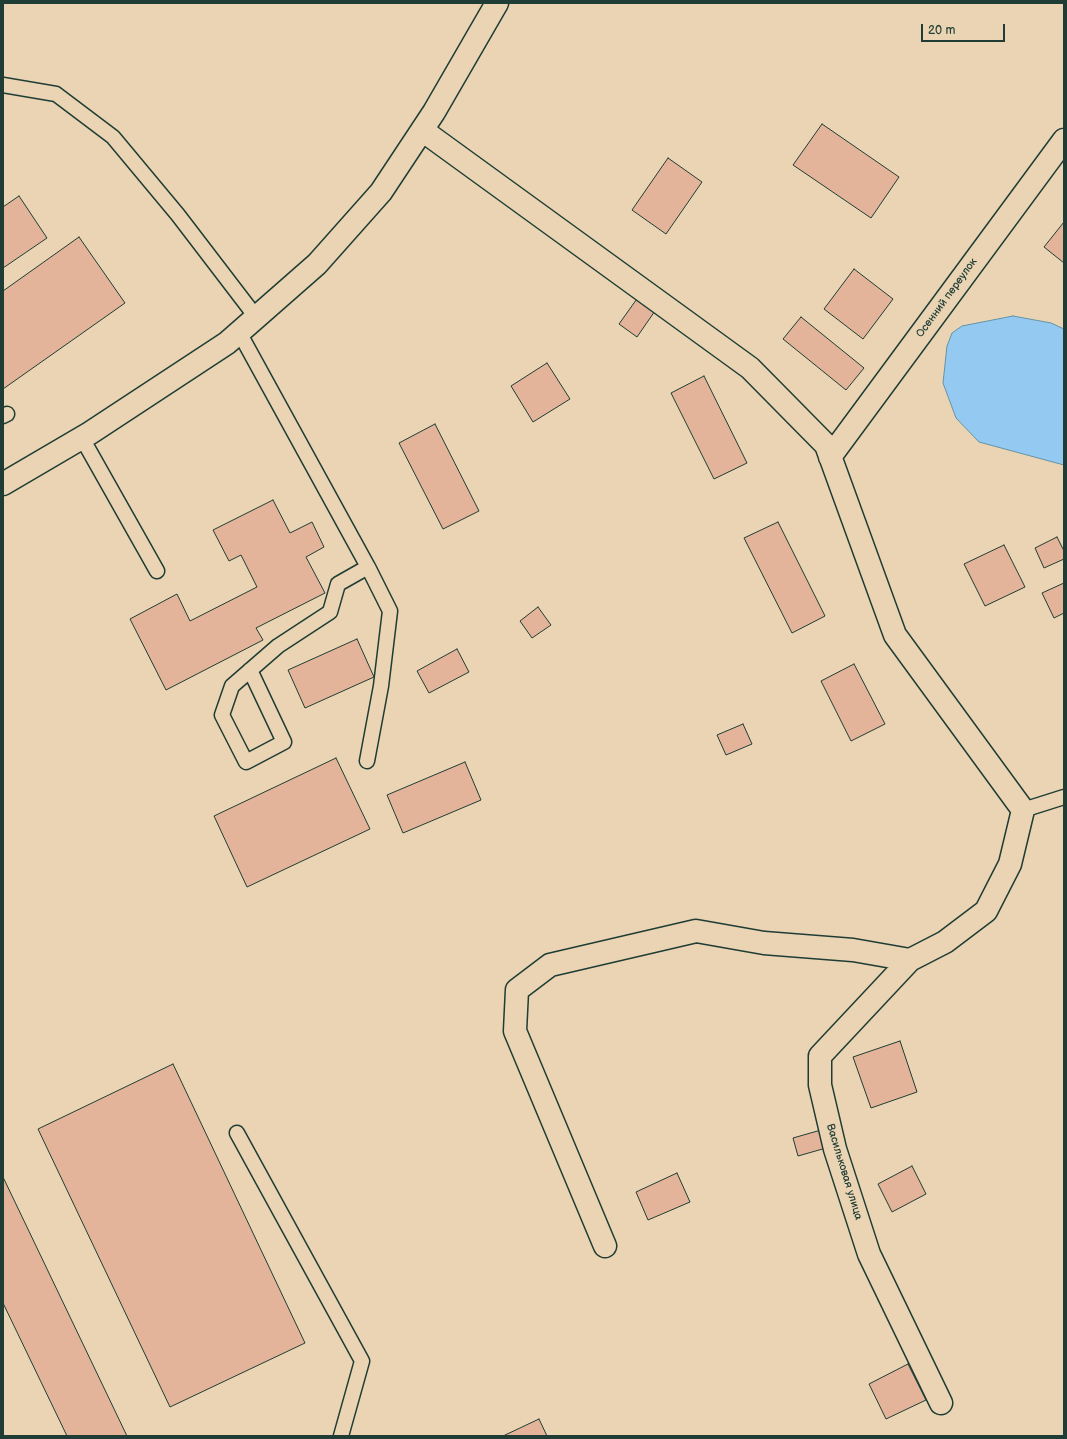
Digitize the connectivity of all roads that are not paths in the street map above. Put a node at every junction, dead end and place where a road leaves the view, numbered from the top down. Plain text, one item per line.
1 (497, 3) edge
2 (3, 84) edge
3 (422, 130) junction
4 (1064, 140) edge
5 (256, 317) junction
6 (239, 332) junction
7 (82, 438) junction
8 (830, 457) junction
9 (3, 484) edge
10 (368, 567) junction
11 (157, 571) dead end
12 (250, 670) junction
13 (367, 761) dead end
14 (1064, 797) edge
15 (1023, 810) junction
16 (910, 960) junction
17 (237, 1133) dead end
18 (605, 1246) dead end
19 (941, 1403) dead end
20 (341, 1436) edge

1 - 3 street
2 - 5 lane
3 - 5 street
3 - 8 street
4 - 8 street, Осенний переулок
5 - 6 street
6 - 7 street
6 - 10 lane
7 - 9 street
7 - 11 lane
8 - 15 street
10 - 12 lane
10 - 13 lane
12 - 12 lane
14 - 15 lane
15 - 16 street, Васильковая улица
16 - 18 street
16 - 19 street, Васильковая улица
17 - 20 lane

